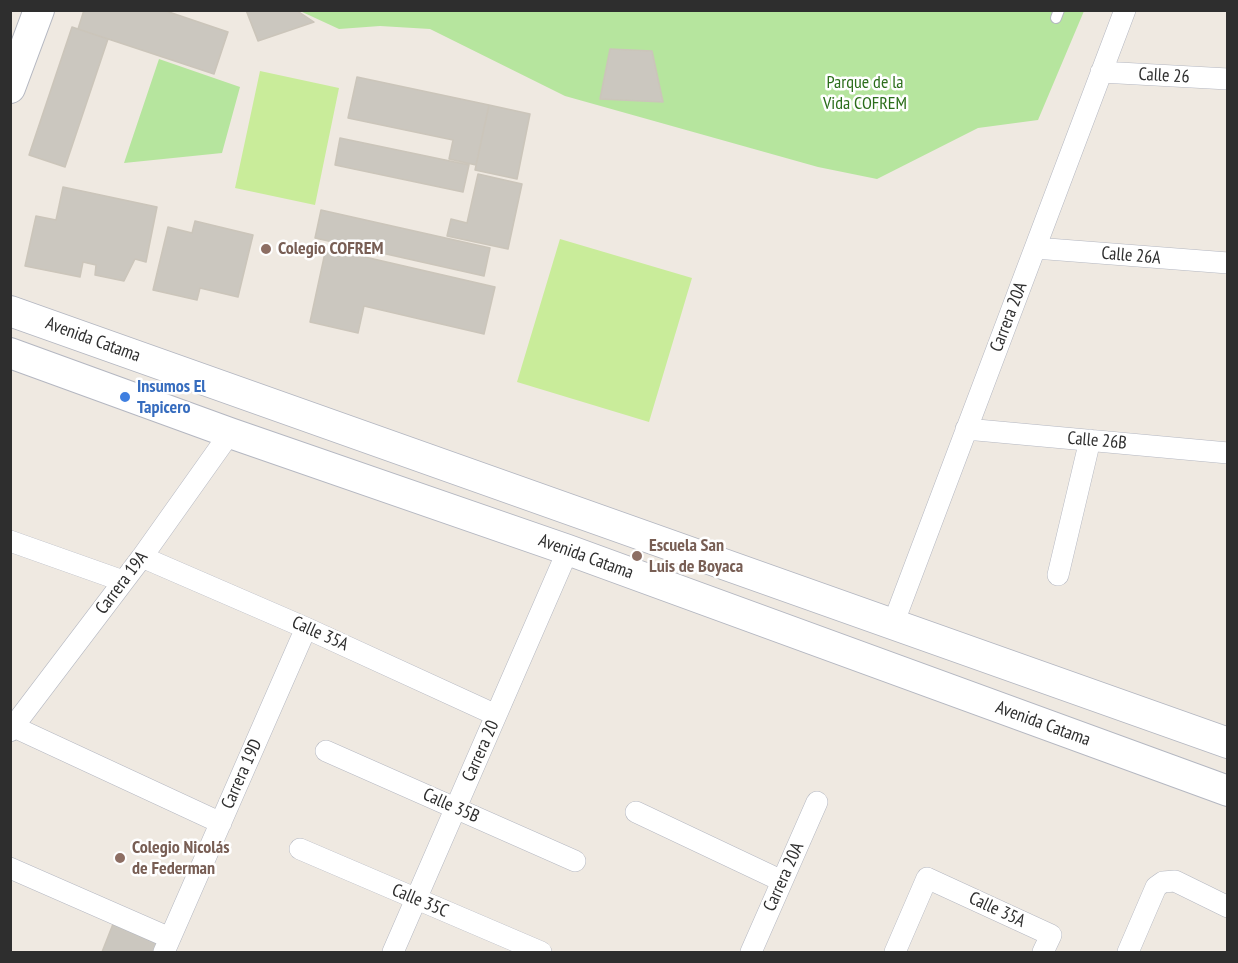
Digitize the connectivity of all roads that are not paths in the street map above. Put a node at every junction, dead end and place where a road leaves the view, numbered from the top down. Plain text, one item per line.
1 (39, 10) edge
2 (1125, 10) edge
3 (1101, 72) junction
4 (1227, 79) edge
5 (10, 88) edge
6 (1035, 248) junction
7 (1227, 263) edge
8 (10, 311) edge
9 (10, 353) edge
10 (966, 429) junction
11 (230, 433) junction
12 (1090, 440) junction
13 (1227, 453) edge
14 (10, 541) edge
15 (568, 550) junction
16 (142, 557) junction
17 (1058, 575) dead end
18 (123, 581) junction
19 (893, 624) junction
20 (306, 628) junction
21 (496, 715) junction
22 (12, 729) edge
23 (1227, 742) edge
24 (326, 751) dead end
25 (1227, 791) edge
26 (817, 802) dead end
27 (456, 808) junction
28 (636, 812) dead end
29 (221, 823) junction
30 (300, 849) dead end
31 (575, 861) dead end
32 (10, 868) edge
33 (782, 881) junction
34 (416, 899) junction
35 (1227, 907) edge
36 (167, 945) edge
37 (393, 952) edge
38 (541, 952) edge
39 (751, 952) edge
40 (895, 952) edge
41 (1043, 952) edge
42 (1128, 952) edge

1 - 5 main road
2 - 3 street, Carrera 20A
3 - 4 street, Calle 26
3 - 6 street, Carrera 20A
6 - 7 street, Calle 26A
6 - 10 street, Carrera 20A
8 - 19 main road, Avenida Catama
9 - 11 main road, Avenida Catama
10 - 12 street, Calle 26B
10 - 19 street, Carrera 20A
11 - 15 main road, Avenida Catama
11 - 16 street, Carrera 19A
12 - 13 street, Calle 26B
12 - 17 street
14 - 18 street
15 - 21 street, Carrera 20
15 - 25 main road, Avenida Catama
16 - 18 street, Carrera 19A
16 - 20 street, Calle 35A
18 - 22 street, Carrera 19A
19 - 23 main road, Avenida Catama
20 - 21 street, Calle 35A
20 - 29 street, Carrera 19D
21 - 27 street, Carrera 20
22 - 29 street
24 - 27 street, Calle 35B
26 - 33 street, Carrera 20A
27 - 31 street, Calle 35B
27 - 34 street, Carrera 20
28 - 33 street
29 - 36 street, Carrera 19D
30 - 34 street, Calle 35C
32 - 36 street
33 - 39 street, Carrera 20A
34 - 37 street, Carrera 20
34 - 38 street, Calle 35C
35 - 42 street
40 - 41 street, Calle 35A

